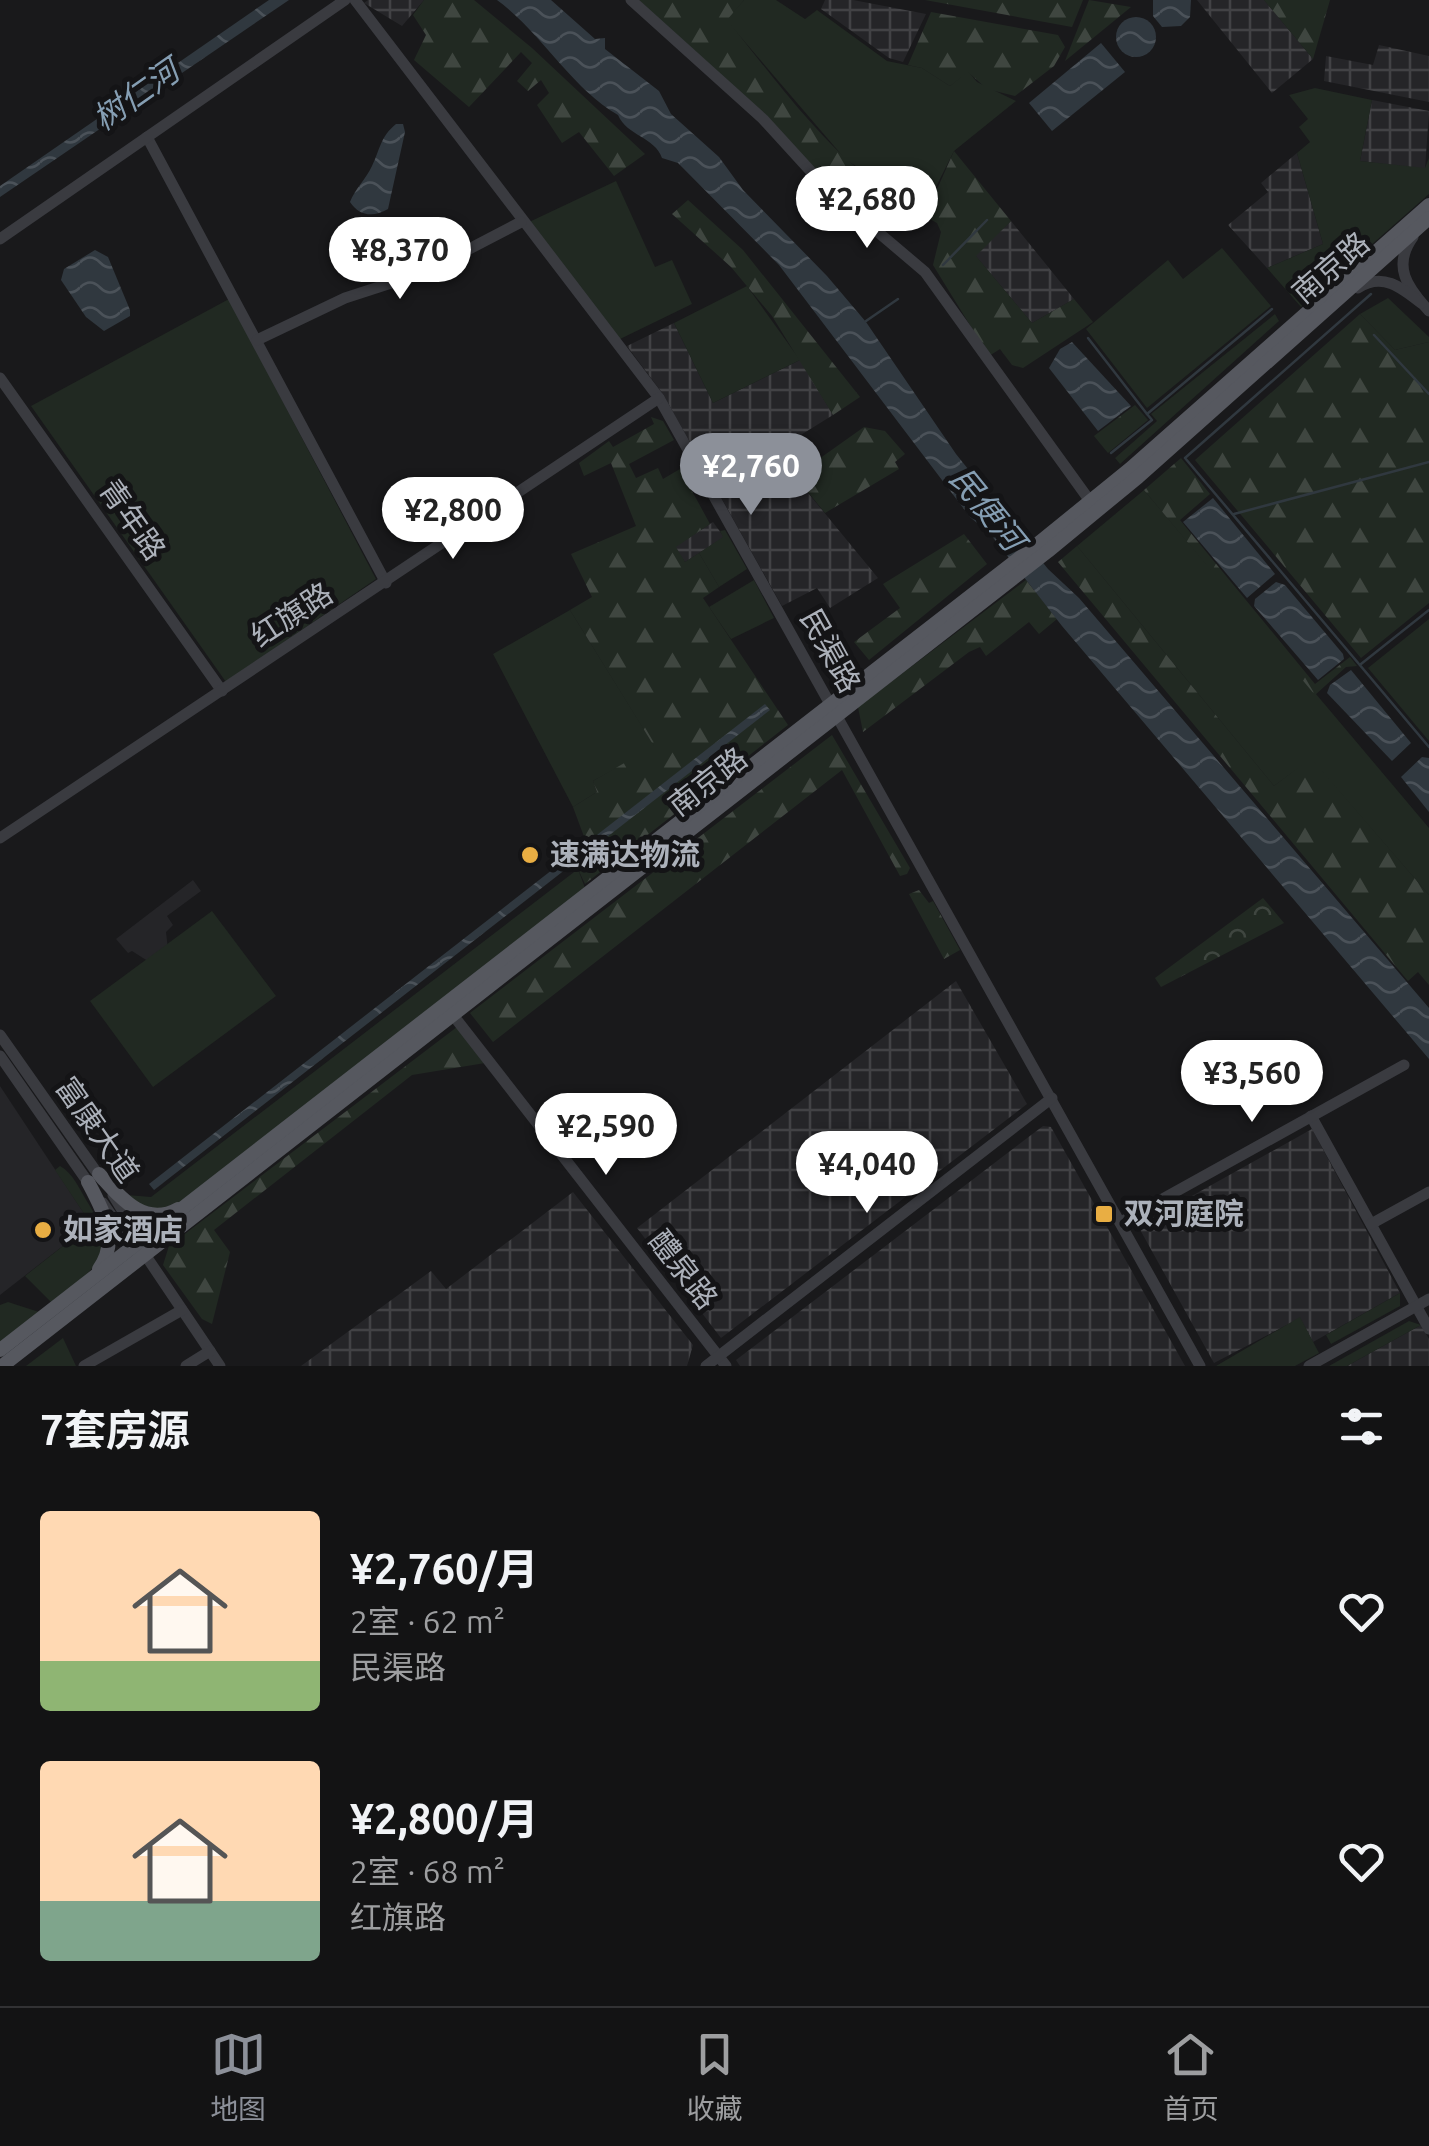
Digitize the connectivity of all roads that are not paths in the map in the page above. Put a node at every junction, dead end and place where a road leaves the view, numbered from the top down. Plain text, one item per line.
1 (345, 0) edge
2 (355, 0) edge
3 (631, 0) edge
4 (147, 138) junction
5 (1429, 205) edge
6 (1427, 220) edge
7 (521, 222) junction
8 (0, 240) edge
9 (1425, 307) edge
10 (1317, 316) junction
11 (257, 340) junction
12 (0, 378) edge
13 (660, 398) junction
14 (1090, 501) junction
15 (1044, 546) junction
16 (386, 583) junction
17 (222, 690) junction
18 (834, 709) junction
19 (0, 838) edge
20 (453, 1015) junction
21 (2, 1046) edge
22 (1404, 1065) dead end
23 (1052, 1098) junction
24 (1311, 1116) junction
25 (94, 1178) junction
26 (1429, 1192) edge
27 (200, 1196) junction
28 (1120, 1222) junction
29 (1371, 1224) junction
30 (141, 1248) junction
31 (85, 1286) junction
32 (1429, 1298) edge
33 (1416, 1306) junction
34 (182, 1310) junction
35 (1429, 1329) edge
36 (0, 1350) edge
37 (210, 1351) junction
38 (722, 1361) edge
39 (2, 1366) edge
40 (84, 1366) edge
41 (186, 1366) edge
42 (220, 1366) edge
43 (706, 1366) edge
44 (1200, 1366) edge
45 (1309, 1366) edge

1 - 4 street
2 - 7 street, 民渠路
3 - 14 street
4 - 8 street
4 - 11 street
5 - 14 main road, 南京路
6 - 9 street
6 - 10 main road, 南京路
7 - 11 street
7 - 13 street, 民渠路
9 - 10 street
10 - 15 main road, 南京路
11 - 16 street
12 - 17 street, 青年路
13 - 16 street, 红旗路
13 - 18 street, 民渠路
14 - 15 main road, 南京路
15 - 18 main road, 南京路
16 - 17 street, 红旗路
17 - 19 street, 红旗路
18 - 20 main road, 南京路
18 - 23 street, 民渠路
18 - 27 main road, 南京路
20 - 30 main road, 南京路
20 - 38 street, 醴泉路
21 - 25 street, 富康大道
22 - 24 street
23 - 28 street, 民渠路
23 - 38 street
24 - 28 street
24 - 29 street
25 - 27 main road
25 - 30 street, 富康大道
25 - 31 main road
26 - 29 street
27 - 30 main road, 南京路
28 - 44 street, 民渠路
29 - 33 street
30 - 31 main road, 南京路
30 - 34 street, 富康大道
30 - 39 main road, 南京路
31 - 36 main road, 南京路
32 - 33 street
33 - 35 street
33 - 45 street
34 - 37 street, 富康大道
34 - 40 street
37 - 41 street
37 - 42 street, 富康大道
38 - 43 street

